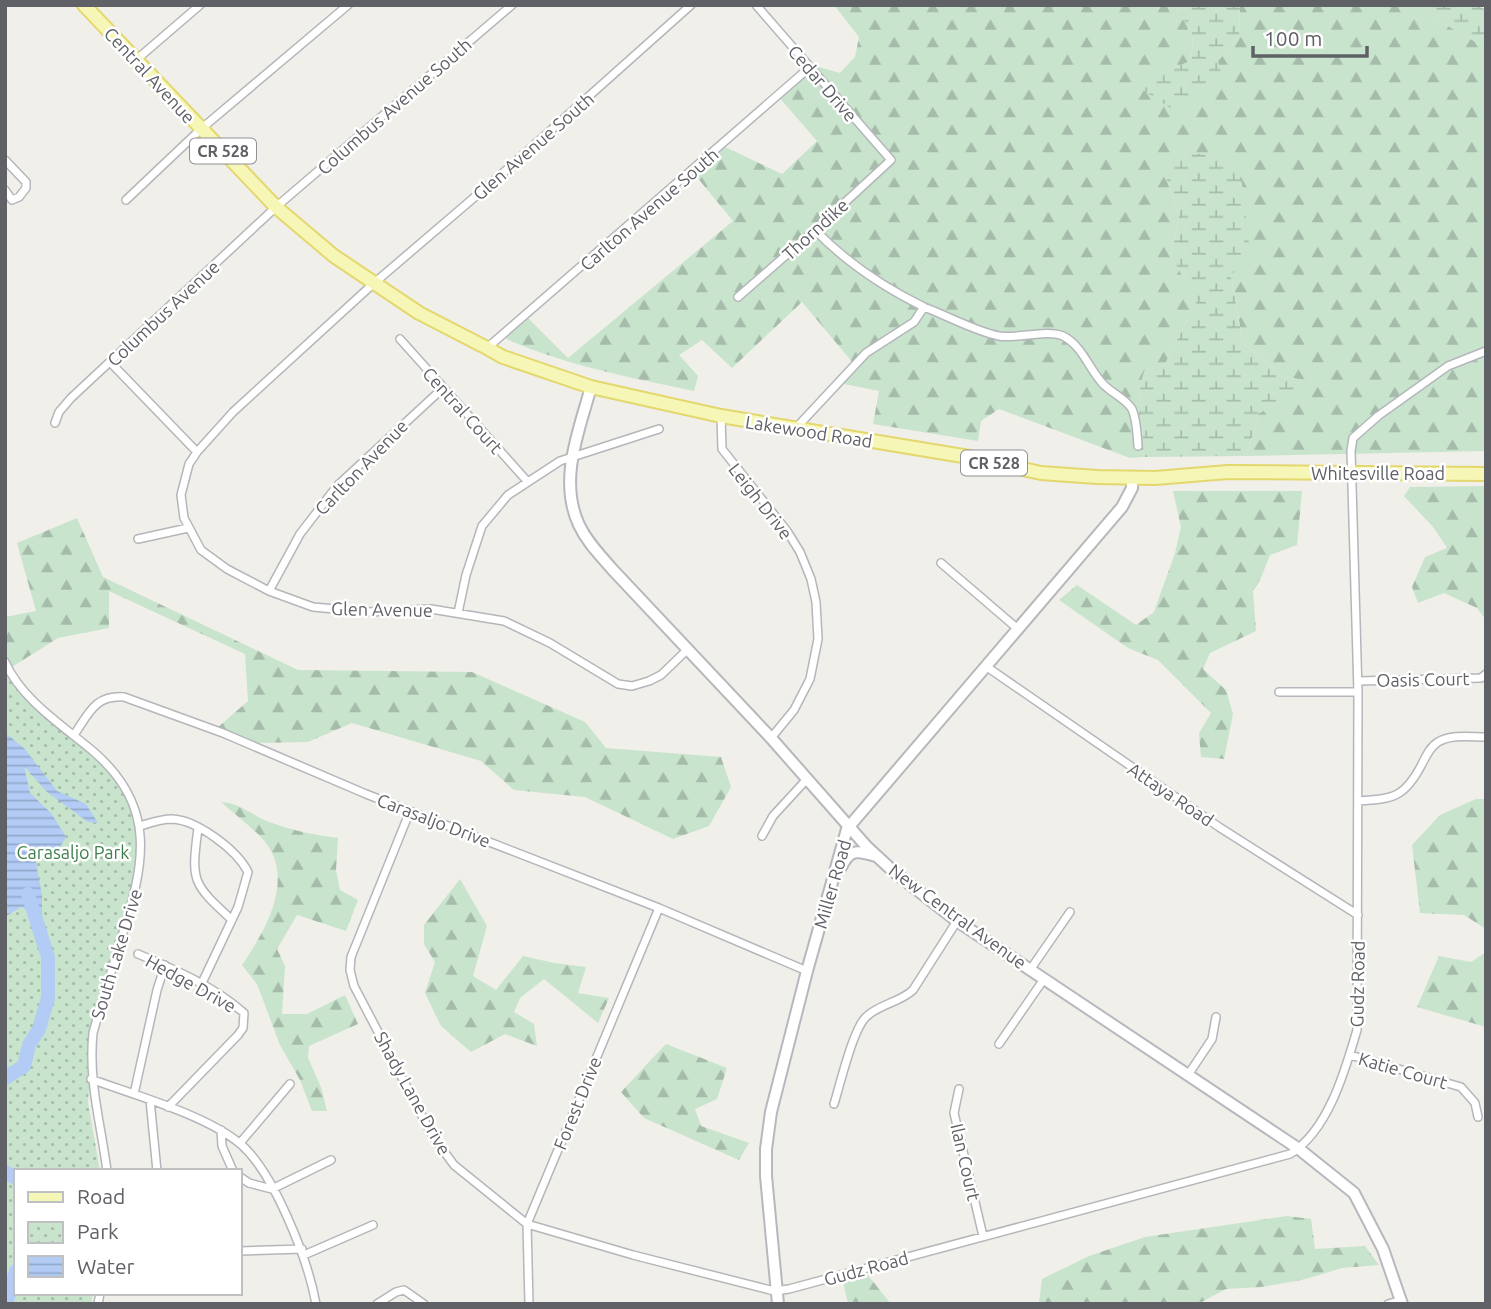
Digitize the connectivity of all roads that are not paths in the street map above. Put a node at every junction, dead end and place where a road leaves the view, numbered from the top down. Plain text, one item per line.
1 (84, 5) edge
2 (200, 5) edge
3 (348, 5) edge
4 (512, 5) edge
5 (691, 5) edge
6 (756, 5) edge
7 (136, 60) junction
8 (810, 67) junction
9 (201, 129) junction
10 (5, 160) edge
11 (891, 160) joint
12 (5, 190) edge
13 (126, 200) dead end
14 (276, 207) junction
15 (815, 230) junction
16 (373, 284) junction
17 (737, 297) dead end
18 (925, 307) junction
19 (400, 339) dead end
20 (487, 348) junction
21 (1486, 351) edge
22 (110, 362) junction
23 (591, 387) junction
24 (443, 388) junction
25 (721, 416) junction
26 (55, 423) dead end
27 (796, 428) junction
28 (659, 429) dead end
29 (1138, 446) dead end
30 (197, 452) junction
31 (572, 457) junction
32 (1270, 472) joint
33 (1354, 473) junction
34 (1486, 474) edge
35 (1132, 478) junction
36 (527, 481) junction
37 (188, 528) junction
38 (138, 539) dead end
39 (941, 563) dead end
40 (269, 591) junction
41 (458, 613) junction
42 (1018, 629) junction
43 (688, 649) junction
44 (5, 662) edge
45 (987, 667) junction
46 (1486, 674) edge
47 (1357, 681) junction
48 (1279, 692) dead end
49 (1358, 692) junction
50 (74, 735) junction
51 (1486, 737) edge
52 (771, 738) junction
53 (807, 779) junction
54 (1358, 801) junction
55 (410, 811) junction
56 (140, 826) junction
57 (849, 826) junction
58 (198, 828) junction
59 (762, 836) dead end
60 (878, 857) junction
61 (832, 886) junction
62 (659, 908) junction
63 (1070, 912) dead end
64 (1358, 915) junction
65 (232, 920) junction
66 (957, 921) junction
67 (138, 954) dead end
68 (165, 965) junction
69 (1030, 970) junction
70 (807, 971) junction
71 (1044, 979) junction
72 (201, 985) junction
73 (1216, 1017) dead end
74 (999, 1044) dead end
75 (1350, 1055) junction
76 (1188, 1075) junction
77 (91, 1079) junction
78 (290, 1084) dead end
79 (959, 1089) dead end
80 (134, 1094) junction
81 (150, 1100) junction
82 (834, 1104) dead end
83 (167, 1107) junction
84 (1478, 1117) dead end
85 (221, 1130) junction
86 (240, 1143) junction
87 (1299, 1149) junction
88 (331, 1160) dead end
89 (107, 1169) edge
90 (157, 1169) edge
91 (232, 1169) edge
92 (242, 1178) edge
93 (272, 1189) junction
94 (527, 1224) junction
95 (373, 1225) dead end
96 (983, 1236) junction
97 (242, 1251) edge
98 (303, 1252) junction
99 (777, 1291) junction
100 (1402, 1302) edge
101 (316, 1304) edge
102 (377, 1304) edge
103 (425, 1304) edge
104 (529, 1304) edge
105 (778, 1304) edge
106 (1388, 1304) edge

1 - 7 main road, Central Avenue / CR 528
2 - 7 street
3 - 9 street
4 - 14 street, Columbus Avenue South
5 - 16 street, Glen Avenue South
6 - 8 street, Cedar Drive
7 - 9 main road, Central Avenue / CR 528
8 - 11 street, Cedar Drive
8 - 20 street, Carlton Avenue South
9 - 13 street
9 - 14 main road, Central Avenue / CR 528
10 - 12 street
11 - 15 street, Thorndike
14 - 16 main road, Central Avenue / CR 528
14 - 22 street, Columbus Avenue
15 - 17 street, Thorndike
15 - 18 street
16 - 20 main road, Lakewood Road / CR 528
16 - 30 street, Glen Avenue
18 - 27 street
18 - 29 street
19 - 24 street, Central Court
20 - 23 main road, Lakewood Road / CR 528
21 - 33 street, Gudz Road
22 - 26 street, Columbus Avenue
22 - 30 street
23 - 25 main road, Lakewood Road / CR 528
23 - 31 street, New Central Avenue
24 - 36 street, Central Court
24 - 40 street, Carlton Avenue
25 - 27 main road, Lakewood Road / CR 528
25 - 52 street, Leigh Drive
27 - 35 main road, Lakewood Road / CR 528
28 - 31 street
30 - 37 street, Glen Avenue
31 - 36 street
31 - 43 street, New Central Avenue
32 - 33 main road, Whitesville Road / CR 528
32 - 35 main road, Lakewood Road / CR 528
33 - 34 main road, Whitesville Road / CR 528
33 - 47 street, Gudz Road
35 - 42 street, Miller Road
36 - 41 street
37 - 38 street
37 - 40 street, Glen Avenue
39 - 42 street
40 - 41 street, Glen Avenue
41 - 43 street, Glen Avenue
42 - 45 street, Miller Road
43 - 52 street, New Central Avenue
44 - 50 street, South Lake Drive
45 - 57 street, Miller Road
45 - 64 street, Attaya Road
46 - 47 street, Oasis Court
47 - 49 street, Gudz Road
48 - 49 street
49 - 54 street, Gudz Road
50 - 55 street, Carasaljo Drive
50 - 56 street, South Lake Drive
51 - 54 street
52 - 53 street, New Central Avenue
53 - 57 street, New Central Avenue
53 - 59 street
54 - 64 street, Gudz Road
55 - 62 street, Carasaljo Drive
55 - 94 street, Shady Lane Drive
56 - 58 street
56 - 77 street, South Lake Drive
57 - 60 street, New Central Avenue
57 - 61 street, Miller Road
58 - 65 street
58 - 65 street
60 - 61 street
60 - 66 street, New Central Avenue
61 - 70 street, Miller Road
62 - 70 street, Carasaljo Drive
62 - 94 street, Forest Drive
63 - 69 street
64 - 75 street, Gudz Road
65 - 72 street
66 - 69 street, New Central Avenue
66 - 82 street
67 - 68 street, Hedge Drive
68 - 72 street, Hedge Drive
68 - 80 street
69 - 71 street, New Central Avenue
70 - 99 street, Miller Road
71 - 74 street
71 - 76 street, New Central Avenue
72 - 83 street, Hedge Drive
73 - 76 street
75 - 84 street, Katie Court
75 - 87 street, Gudz Road
76 - 87 street, New Central Avenue
77 - 80 street
77 - 89 street, South Lake Drive
78 - 86 street
79 - 96 street, Ilan Court
80 - 81 street
81 - 83 street
81 - 90 street
83 - 85 street
85 - 86 street
85 - 91 street
86 - 93 street
87 - 96 street, Gudz Road
87 - 100 street, New Central Avenue
88 - 93 street
92 - 93 street
93 - 98 street
94 - 99 street, Shady Lane Drive
94 - 104 street, Forest Drive
95 - 98 street
96 - 99 street, Gudz Road
97 - 98 street
98 - 101 street
99 - 105 street, Miller Road
100 - 106 street
102 - 103 street

